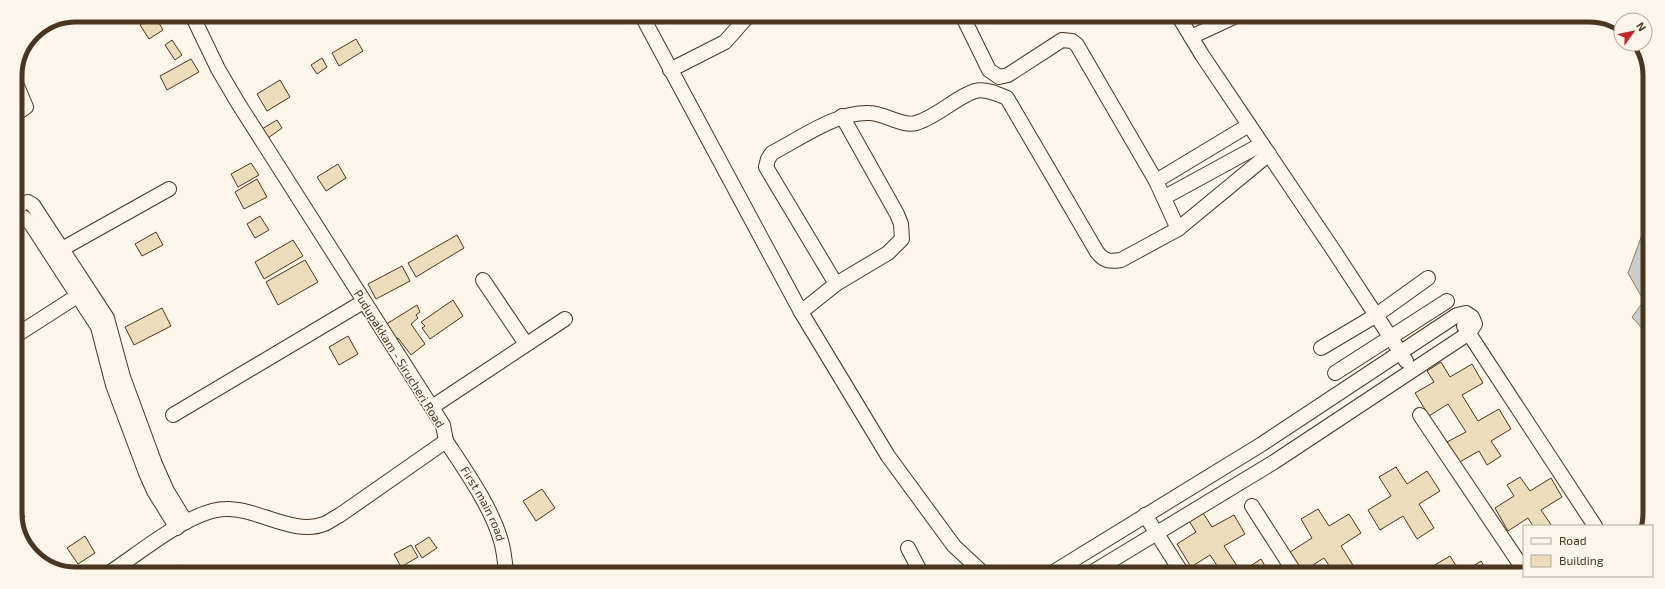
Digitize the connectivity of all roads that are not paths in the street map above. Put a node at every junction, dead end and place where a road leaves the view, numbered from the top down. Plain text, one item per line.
1 (195, 22) edge
2 (645, 22) edge
3 (743, 22) edge
4 (965, 22) edge
5 (1182, 22) edge
6 (1223, 22) edge
7 (1191, 37) junction
8 (670, 70) junction
9 (22, 98) edge
10 (22, 110) edge
11 (842, 116) junction
12 (1249, 125) junction
13 (1265, 149) junction
14 (1156, 181) junction
15 (169, 189) dead end
16 (1165, 197) junction
17 (22, 203) edge
18 (22, 217) edge
19 (1178, 229) junction
20 (62, 249) junction
21 (1428, 278) dead end
22 (483, 280) dead end
23 (836, 284) junction
24 (83, 292) junction
25 (1447, 301) dead end
26 (363, 302) junction
27 (801, 312) junction
28 (1375, 316) junction
29 (565, 319) dead end
30 (22, 329) edge
31 (1469, 333) junction
32 (1390, 337) junction
33 (526, 344) junction
34 (1321, 348) dead end
35 (1401, 353) junction
36 (1413, 370) junction
37 (1335, 373) dead end
38 (1352, 386) junction
39 (1363, 403) junction
40 (432, 408) junction
41 (173, 415) dead end
42 (1420, 415) dead end
43 (446, 441) junction
44 (1262, 444) junction
45 (1274, 462) junction
46 (1252, 506) dead end
47 (1145, 514) junction
48 (181, 525) junction
49 (1594, 525) edge
50 (1157, 533) junction
51 (908, 548) dead end
52 (120, 567) edge
53 (505, 567) edge
54 (918, 567) edge
55 (977, 567) edge
56 (1063, 567) edge
57 (1101, 567) edge
58 (1178, 567) edge
59 (1291, 567) edge
60 (1522, 567) edge

1 - 26 street, Pudupakkam - Sirucheri Road
2 - 8 street
3 - 8 street
4 - 14 street
5 - 7 street
6 - 7 street
7 - 12 street
8 - 27 street
9 - 10 street
11 - 19 street
11 - 23 street
11 - 23 street
12 - 13 street
12 - 14 street
13 - 16 street
13 - 19 street
13 - 28 street
14 - 16 street
15 - 20 street
16 - 19 street
17 - 20 street
18 - 24 street
20 - 24 street
21 - 28 street
22 - 33 street
23 - 27 street
24 - 30 street
24 - 48 street
25 - 32 street
26 - 40 street, Pudupakkam - Sirucheri Road
26 - 41 street
27 - 55 street
28 - 32 street
28 - 34 street
29 - 33 street
31 - 35 street
31 - 36 street
31 - 49 street
32 - 35 street
32 - 37 street
33 - 40 street
35 - 36 street
35 - 38 street
36 - 39 street
38 - 39 street
38 - 44 street
39 - 45 street
40 - 43 street, Pudupakkam - Sirucheri Road
42 - 60 street
43 - 48 street, Pudupakkam - Sirucheri Road
43 - 53 street, First main road
44 - 45 street
44 - 47 street
45 - 50 street
46 - 59 street
47 - 50 street
47 - 56 street
48 - 52 street, Pudupakkam - Sirucheri Road
50 - 57 street
50 - 58 street
51 - 54 street

